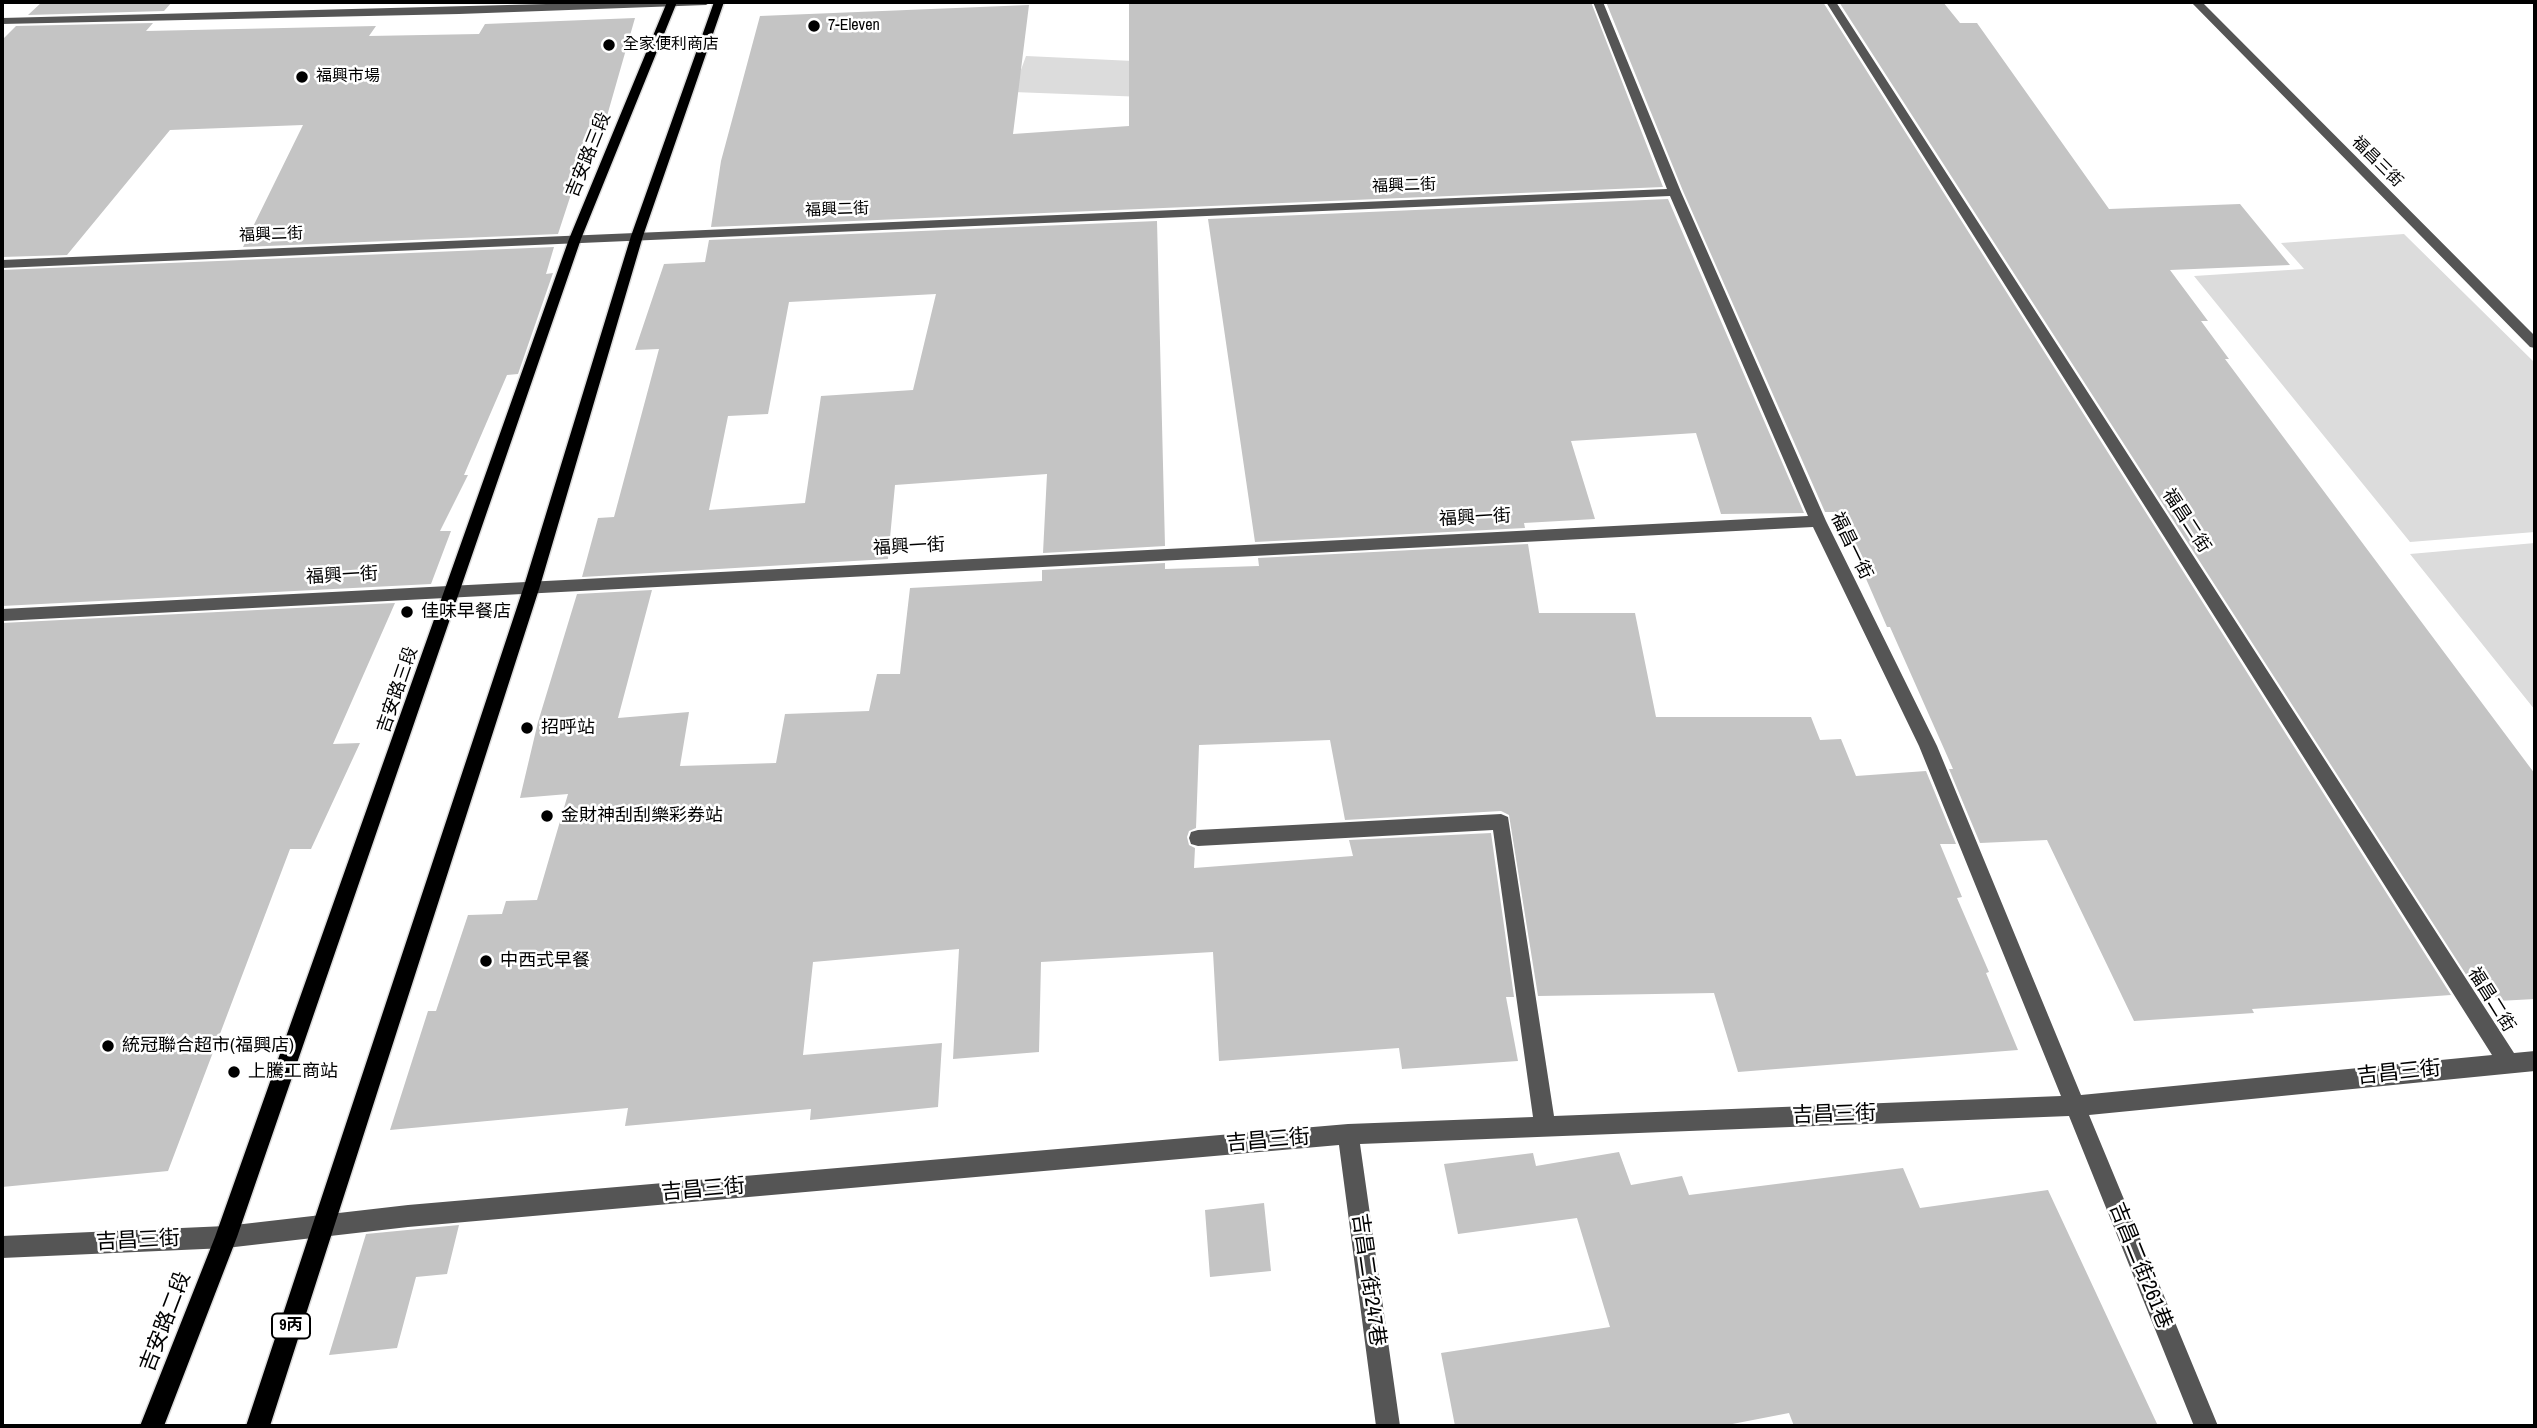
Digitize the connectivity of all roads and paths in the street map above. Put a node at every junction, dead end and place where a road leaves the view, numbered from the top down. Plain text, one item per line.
1 (706, 2) edge
2 (719, 2) edge
3 (1598, 2) edge
4 (1831, 2) edge
5 (2196, 2) edge
6 (672, 3) edge
7 (2, 21) edge
8 (1675, 192) junction
9 (638, 236) junction
10 (575, 239) junction
11 (2, 264) edge
12 (2535, 344) edge
13 (1818, 522) junction
14 (532, 586) junction
15 (454, 590) junction
16 (2, 615) edge
17 (1198, 838) dead end
18 (2535, 1061) edge
19 (2508, 1062) junction
20 (2074, 1106) junction
21 (1545, 1127) junction
22 (1348, 1135) junction
23 (323, 1226) junction
24 (226, 1237) junction
25 (2, 1247) edge
26 (152, 1426) edge
27 (258, 1426) edge
28 (1388, 1426) edge
29 (2206, 1426) edge

1 - 6 street
2 - 9 main road, 9丙
3 - 8 street, 福昌一街
4 - 19 street, 福昌二街
5 - 12 street, 福昌三街
6 - 7 street
6 - 10 main road, 吉安路三段
8 - 9 street, 福興二街
8 - 13 street, 福昌一街
9 - 10 street, 福興二街
9 - 14 main road, 9丙
10 - 11 street, 福興二街
10 - 15 main road, 吉安路三段
13 - 14 street, 福興一街
13 - 20 street, 福昌一街
14 - 15 street, 福興一街
14 - 23 main road, 9丙
15 - 16 street, 福興一街
15 - 24 main road, 吉安路三段
17 - 21 street
18 - 19 street, 吉昌三街
19 - 20 street, 吉昌三街
20 - 21 street, 吉昌三街
20 - 29 street, 吉昌二街261巷
21 - 22 street, 吉昌三街
22 - 23 street, 吉昌三街
22 - 28 street, 吉昌二街247巷
23 - 24 street, 吉昌三街
23 - 27 main road, 9丙
24 - 25 street, 吉昌三街
24 - 26 main road, 吉安路二段

